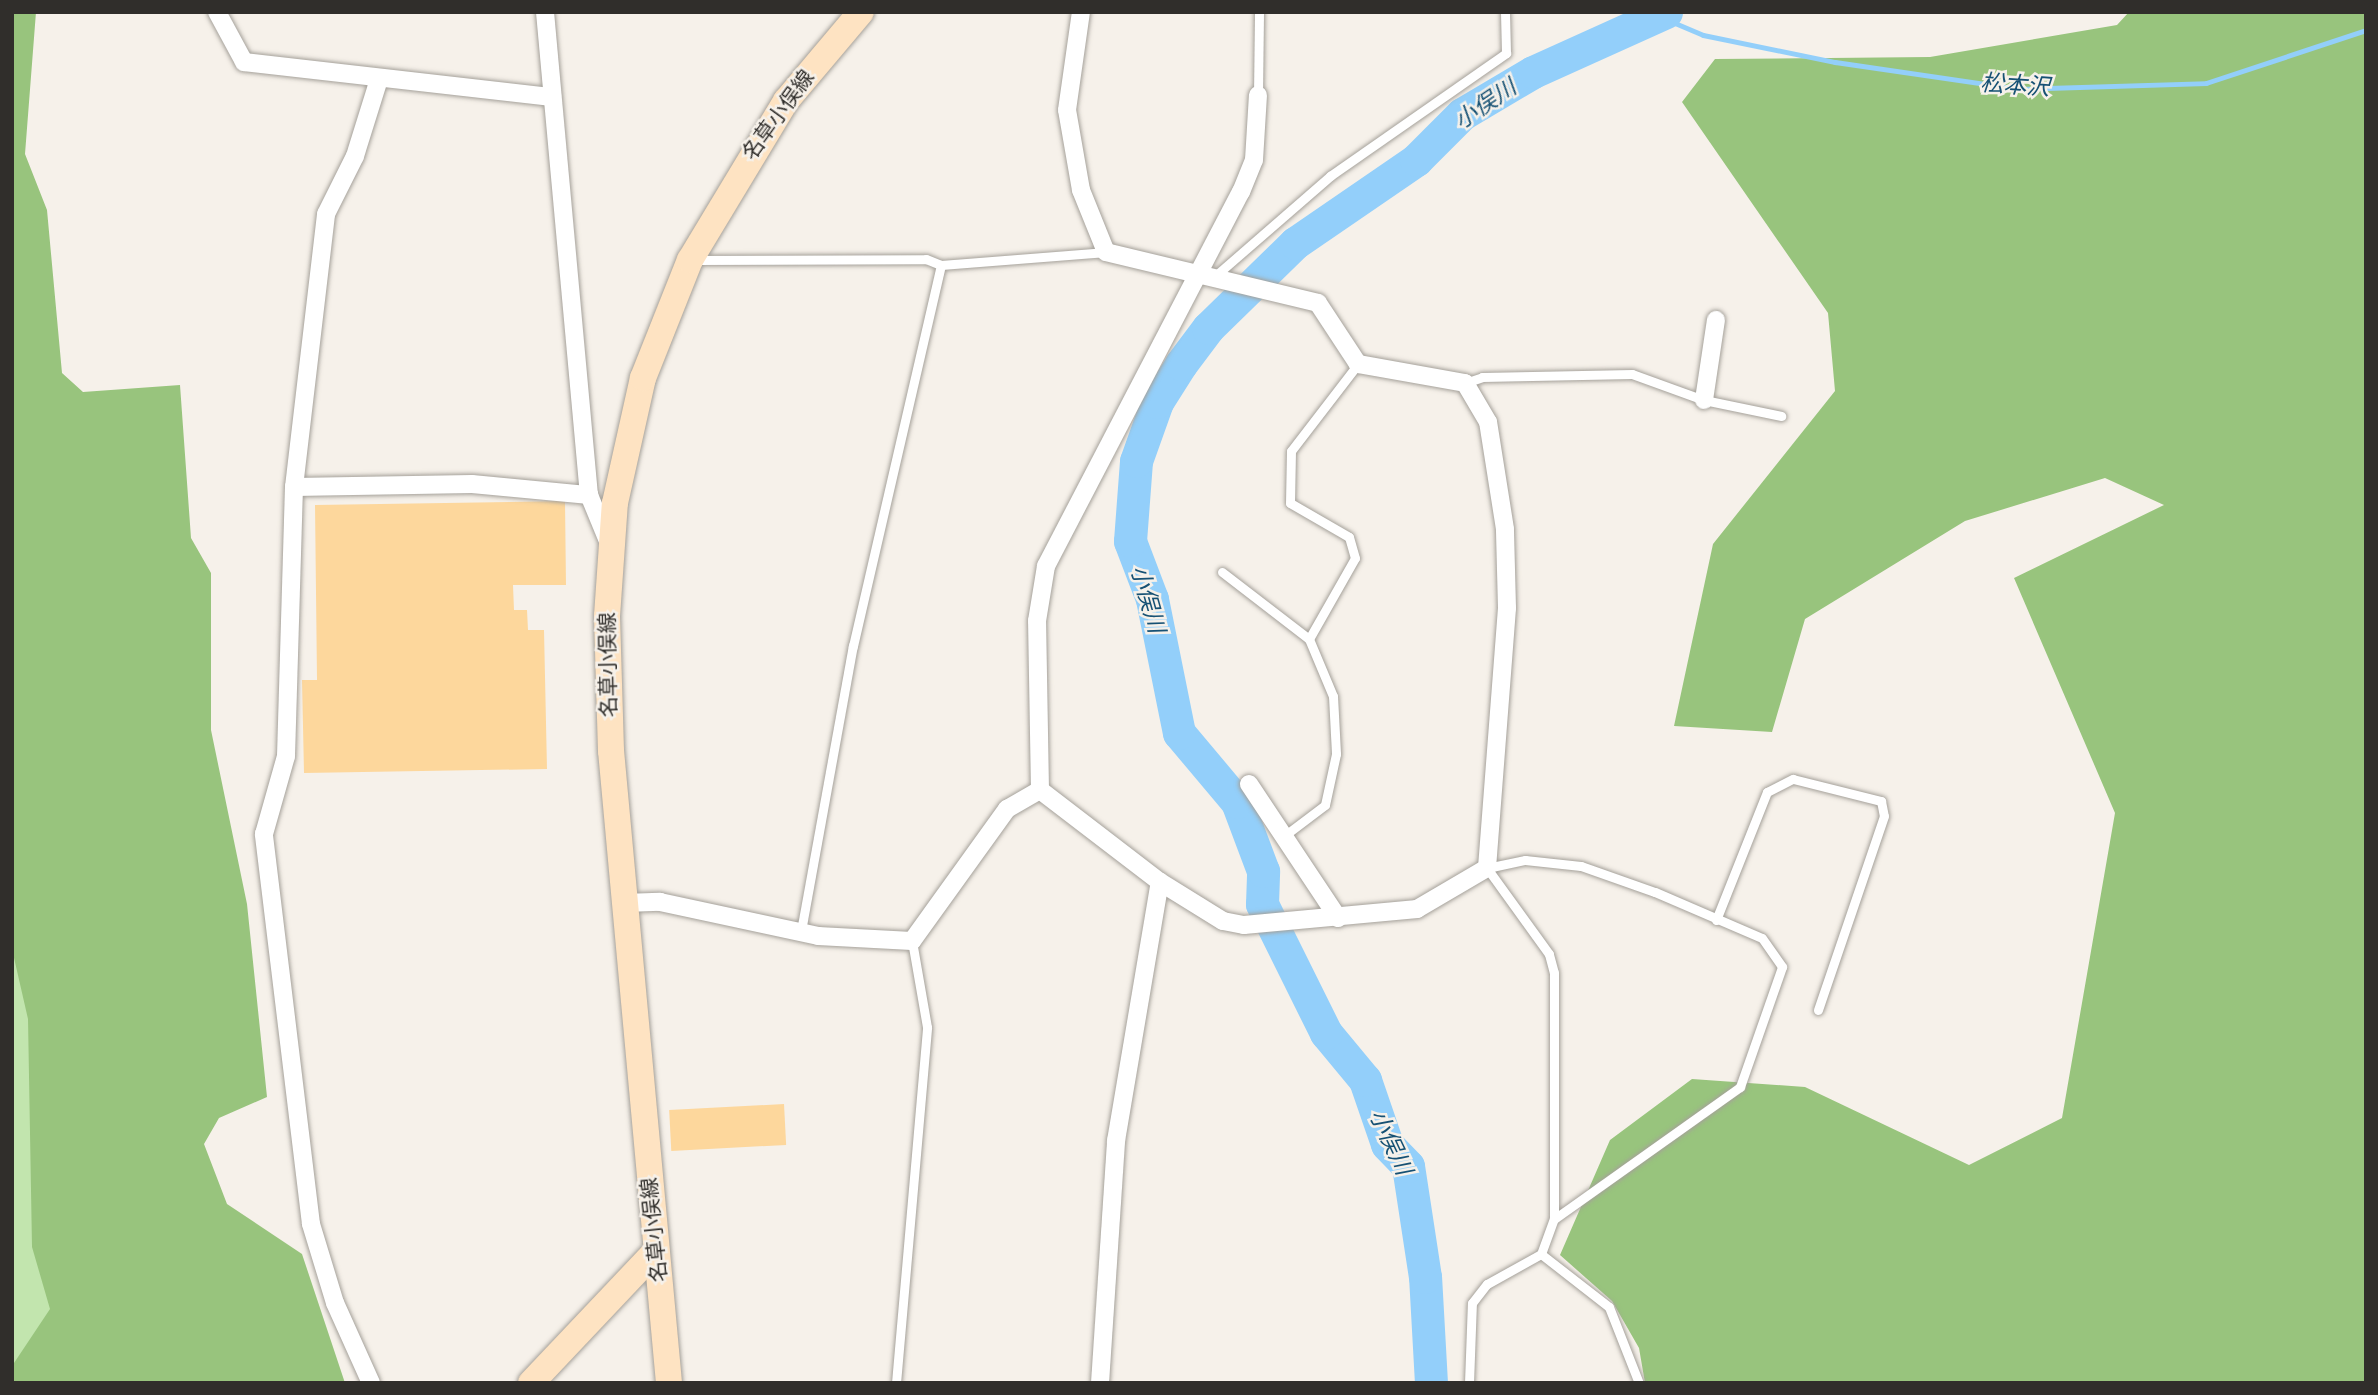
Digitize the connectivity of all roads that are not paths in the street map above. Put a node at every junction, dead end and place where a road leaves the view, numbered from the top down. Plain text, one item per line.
1 (217, 12) edge
2 (545, 12) edge
3 (861, 12) edge
4 (1081, 12) edge
5 (1259, 12) edge
6 (1505, 12) edge
7 (379, 79) junction
8 (1258, 95) joint
9 (552, 97) junction
10 (1106, 252) junction
11 (690, 260) junction
12 (941, 265) junction
13 (1209, 277) junction
14 (1716, 320) dead end
15 (1358, 363) junction
16 (1465, 383) junction
17 (1704, 400) junction
18 (1781, 416) dead end
19 (294, 487) junction
20 (589, 495) junction
21 (610, 546) junction
22 (1222, 572) dead end
23 (1309, 639) junction
24 (1249, 784) dead end
25 (1040, 790) junction
26 (1284, 836) junction
27 (1487, 868) junction
28 (1160, 882) junction
29 (624, 903) junction
30 (1338, 918) junction
31 (1716, 920) junction
32 (802, 931) junction
33 (912, 941) junction
34 (1818, 1010) dead end
35 (1554, 1219) junction
36 (656, 1251) junction
37 (1541, 1254) junction
38 (1106, 1380) edge
39 (371, 1383) edge
40 (531, 1383) edge
41 (669, 1383) edge
42 (896, 1383) edge
43 (1469, 1383) edge
44 (1639, 1383) edge

1 - 7 street
2 - 9 street
3 - 11 main road, 名草小俣線
4 - 10 street
5 - 8 lane
6 - 13 lane
7 - 9 street
7 - 19 street
8 - 13 street
9 - 20 street
10 - 12 lane
10 - 13 street
11 - 12 lane
11 - 21 main road, 名草小俣線
12 - 32 lane
13 - 15 street
13 - 25 street
14 - 17 street
15 - 16 street
15 - 23 lane
16 - 17 lane
16 - 27 street
17 - 18 lane
19 - 20 street
19 - 39 street
20 - 21 street
21 - 29 main road, 名草小俣線
22 - 23 lane
23 - 26 lane
24 - 26 street
25 - 28 street
25 - 33 street
26 - 30 street
27 - 30 street
27 - 31 lane
27 - 35 lane
28 - 30 street
28 - 38 street
29 - 32 street
29 - 36 main road, 名草小俣線
31 - 34 lane
31 - 35 lane
32 - 33 street
33 - 42 lane
35 - 37 lane
36 - 40 main road
36 - 41 main road, 名草小俣線
37 - 43 lane
37 - 44 lane

